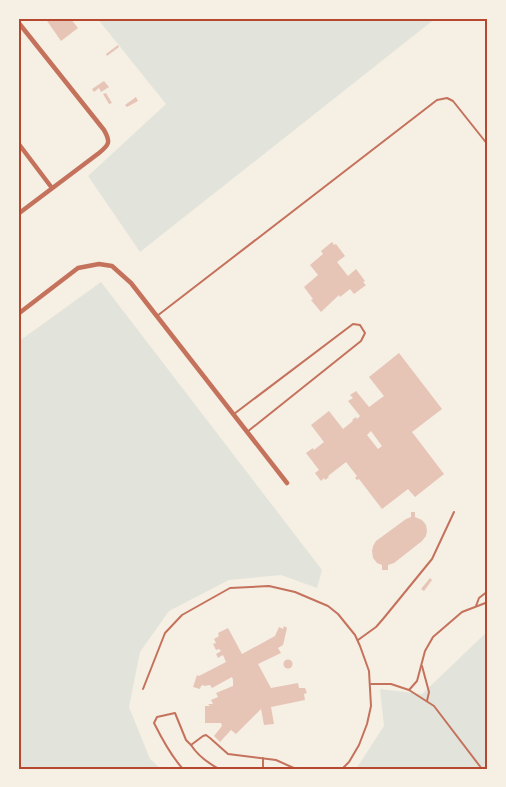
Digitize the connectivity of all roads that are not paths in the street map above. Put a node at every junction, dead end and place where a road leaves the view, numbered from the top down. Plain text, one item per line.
1 (18, 22) edge
2 (18, 143) edge
3 (488, 145) edge
4 (52, 188) junction
5 (18, 214) edge
6 (18, 314) edge
7 (157, 316) junction
8 (233, 414) junction
9 (247, 432) junction
10 (287, 483) dead end
11 (454, 512) dead end
12 (488, 591) edge
13 (488, 602) edge
14 (476, 606) junction
15 (358, 640) junction
16 (422, 664) junction
17 (370, 684) junction
18 (143, 689) dead end
19 (410, 690) junction
20 (427, 701) junction
21 (191, 745) junction
22 (263, 758) junction
23 (183, 769) edge
24 (219, 769) edge
25 (263, 769) edge
26 (296, 769) edge
27 (342, 769) edge
28 (482, 769) edge

1 - 4 street
2 - 4 street
3 - 7 lane
4 - 5 street
6 - 7 street
7 - 8 street
8 - 9 street
8 - 9 lane
9 - 10 street
11 - 15 lane
12 - 14 lane
13 - 14 lane
14 - 16 lane
15 - 17 lane
15 - 18 lane
16 - 19 lane
16 - 20 lane
17 - 19 lane
17 - 27 lane
19 - 20 lane
20 - 28 lane
21 - 22 lane
21 - 23 lane
21 - 24 lane
22 - 25 lane
22 - 26 lane

